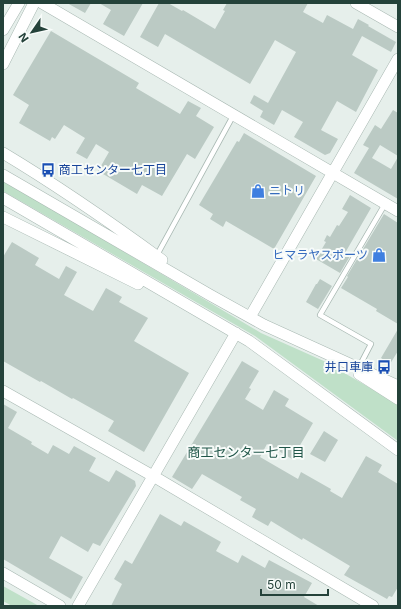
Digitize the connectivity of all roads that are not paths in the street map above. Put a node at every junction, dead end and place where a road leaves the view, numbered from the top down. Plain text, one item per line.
1 (19, 3) edge
2 (34, 3) edge
3 (42, 3) edge
4 (356, 3) edge
5 (398, 27) edge
6 (3, 30) edge
7 (398, 59) edge
8 (5, 60) edge
9 (3, 69) edge
10 (234, 114) junction
11 (3, 145) edge
12 (3, 153) edge
13 (34, 172) junction
14 (333, 173) junction
15 (3, 175) edge
16 (3, 198) edge
17 (385, 204) junction
18 (398, 211) edge
19 (3, 217) edge
20 (157, 256) junction
21 (210, 295) junction
22 (206, 316) junction
23 (250, 317) junction
24 (236, 333) junction
25 (321, 351) junction
26 (359, 368) junction
27 (398, 386) edge
28 (3, 390) edge
29 (398, 399) edge
30 (398, 450) edge
31 (153, 476) junction
32 (3, 573) edge
33 (60, 606) edge
34 (78, 606) edge
35 (373, 606) edge

1 - 6 street
2 - 8 street
3 - 10 street
4 - 5 street
7 - 14 street
8 - 9 street
10 - 14 street
10 - 20 lane
11 - 13 street
12 - 13 street
13 - 20 street
14 - 17 street
14 - 23 street
15 - 21 street
16 - 22 street
17 - 18 street
17 - 26 lane
19 - 22 street
20 - 21 street
21 - 23 street
22 - 24 street
23 - 25 street
24 - 30 street
24 - 31 street
25 - 26 street
25 - 29 street
26 - 27 street
28 - 31 street
31 - 34 street
31 - 35 street
32 - 33 street

